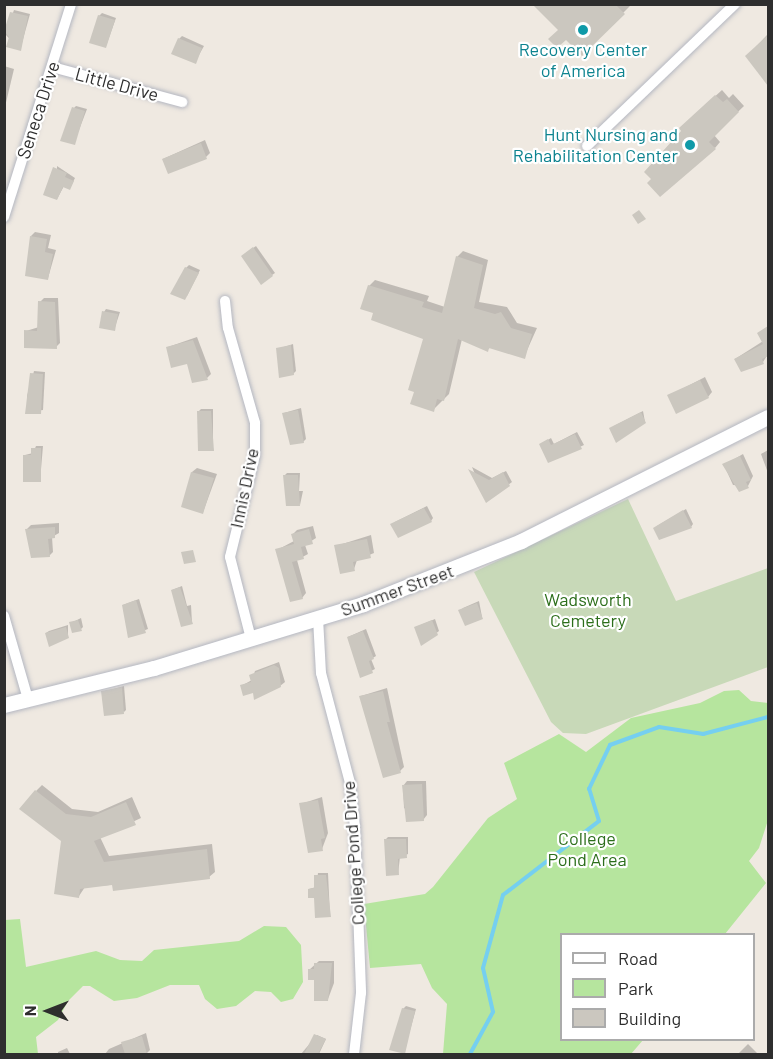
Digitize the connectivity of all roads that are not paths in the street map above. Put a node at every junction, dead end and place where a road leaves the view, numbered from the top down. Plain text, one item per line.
1 (71, 4) edge
2 (735, 4) edge
3 (52, 67) junction
4 (182, 102) dead end
5 (587, 146) dead end
6 (4, 217) edge
7 (225, 301) dead end
8 (768, 417) edge
9 (4, 616) edge
10 (318, 618) junction
11 (251, 639) junction
12 (28, 699) junction
13 (4, 705) edge
14 (354, 1054) edge

1 - 3 street, Seneca Drive
2 - 5 street
3 - 4 street, Little Drive
3 - 6 street, Seneca Drive
7 - 11 street, Innis Drive
8 - 10 street, Summer Street
9 - 12 street
10 - 11 street, Summer Street
10 - 14 street, College Pond Drive
11 - 12 street, Summer Street
12 - 13 street, Summer Street

